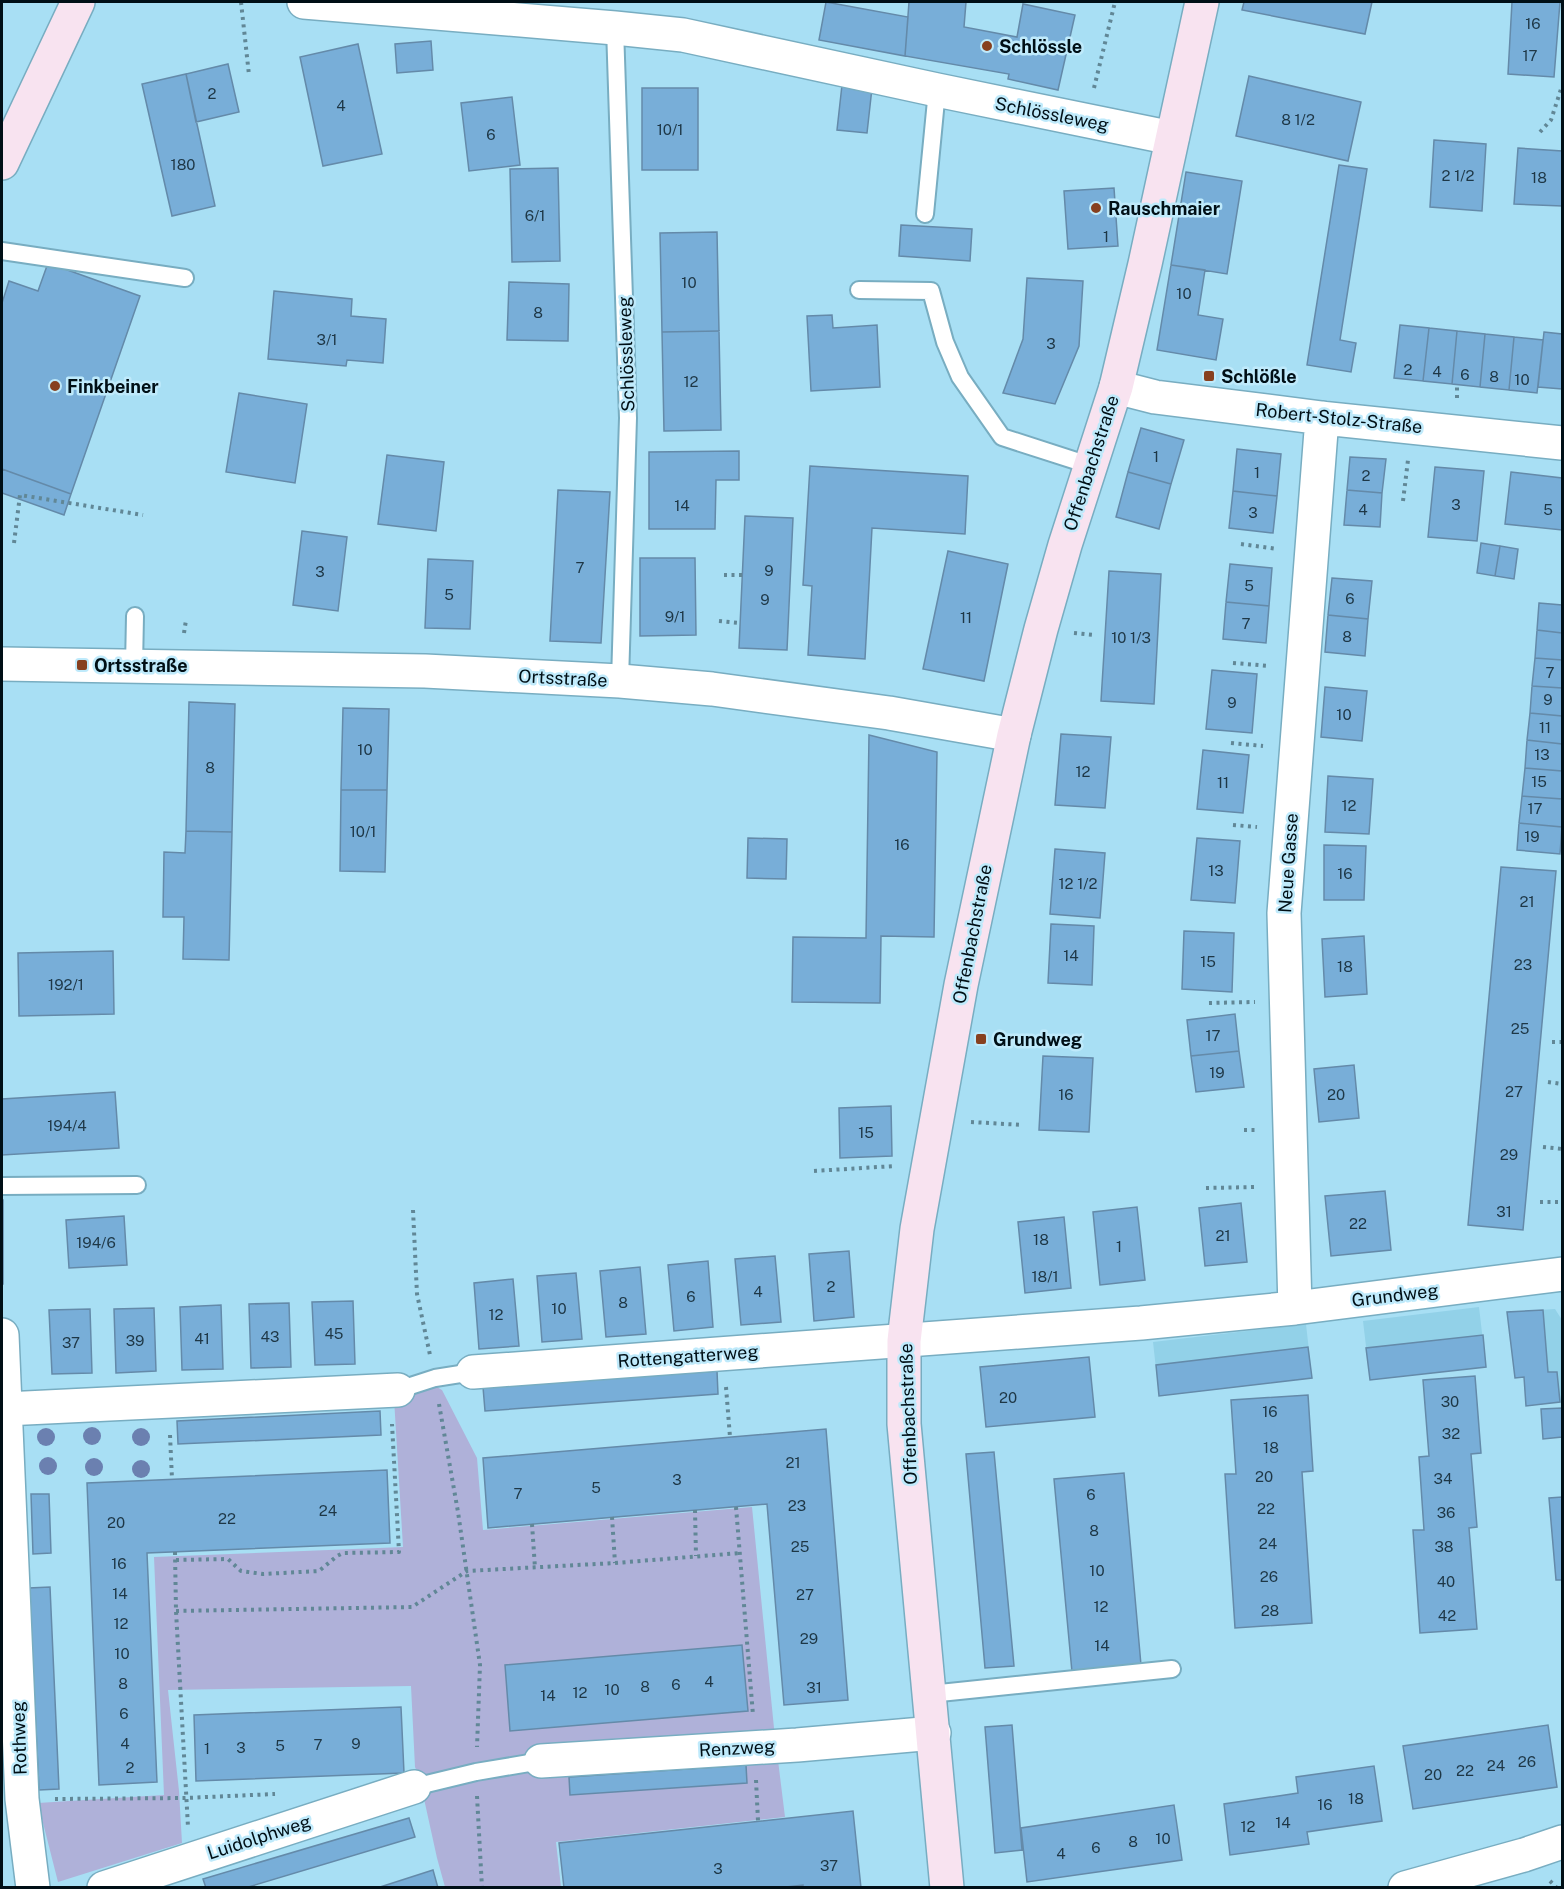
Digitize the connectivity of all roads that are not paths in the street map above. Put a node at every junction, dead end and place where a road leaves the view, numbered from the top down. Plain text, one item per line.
1 (78, 2) edge
2 (304, 2) edge
3 (1202, 2) edge
4 (615, 27) junction
5 (937, 90) junction
6 (1172, 138) junction
7 (2, 163) edge
8 (926, 214) dead end
9 (2, 252) edge
10 (185, 278) dead end
11 (859, 290) dead end
12 (1116, 387) junction
13 (1322, 418) junction
14 (1563, 443) edge
15 (1092, 466) junction
16 (135, 616) dead end
17 (2, 664) edge
18 (134, 666) junction
19 (620, 681) junction
20 (1014, 735) junction
21 (137, 1185) dead end
22 (2, 1186) edge
23 (1563, 1274) edge
24 (1295, 1308) junction
25 (2, 1335) edge
26 (904, 1341) junction
27 (472, 1372) joint
28 (394, 1390) joint
29 (5, 1409) junction
30 (1172, 1669) dead end
31 (930, 1694) junction
32 (934, 1733) junction
33 (541, 1761) joint
34 (414, 1787) joint
35 (1563, 1842) edge
36 (33, 1887) edge
37 (104, 1887) edge
38 (947, 1887) edge
39 (1405, 1887) edge

1 - 7 street
2 - 4 street, Schlössleweg
3 - 6 street, Offenbachstraße
4 - 5 street, Schlössleweg
4 - 19 lane, Schlössleweg
5 - 6 street, Schlössleweg
5 - 8 lane
6 - 12 street, Offenbachstraße
9 - 10 lane
11 - 15 lane
12 - 13 street, Robert-Stolz-Straße
12 - 15 street, Offenbachstraße
13 - 14 street, Robert-Stolz-Straße
13 - 24 street, Neue Gasse
15 - 20 street, Offenbachstraße
16 - 18 lane
17 - 18 street, Ortsstraße
18 - 19 street, Ortsstraße
19 - 20 street, Ortsstraße
20 - 26 street, Offenbachstraße
21 - 22 lane
23 - 24 street, Grundweg
24 - 26 street, Grundweg
25 - 29 street, Rothweg
26 - 27 street, Rottengatterweg
26 - 31 street, Offenbachstraße
27 - 28 lane
28 - 29 street
29 - 36 street, Rothweg
30 - 31 lane
31 - 32 street, Offenbachstraße
32 - 33 street, Renzweg
32 - 38 street, Offenbachstraße
33 - 34 lane
34 - 37 street, Luidolphweg
35 - 39 street

